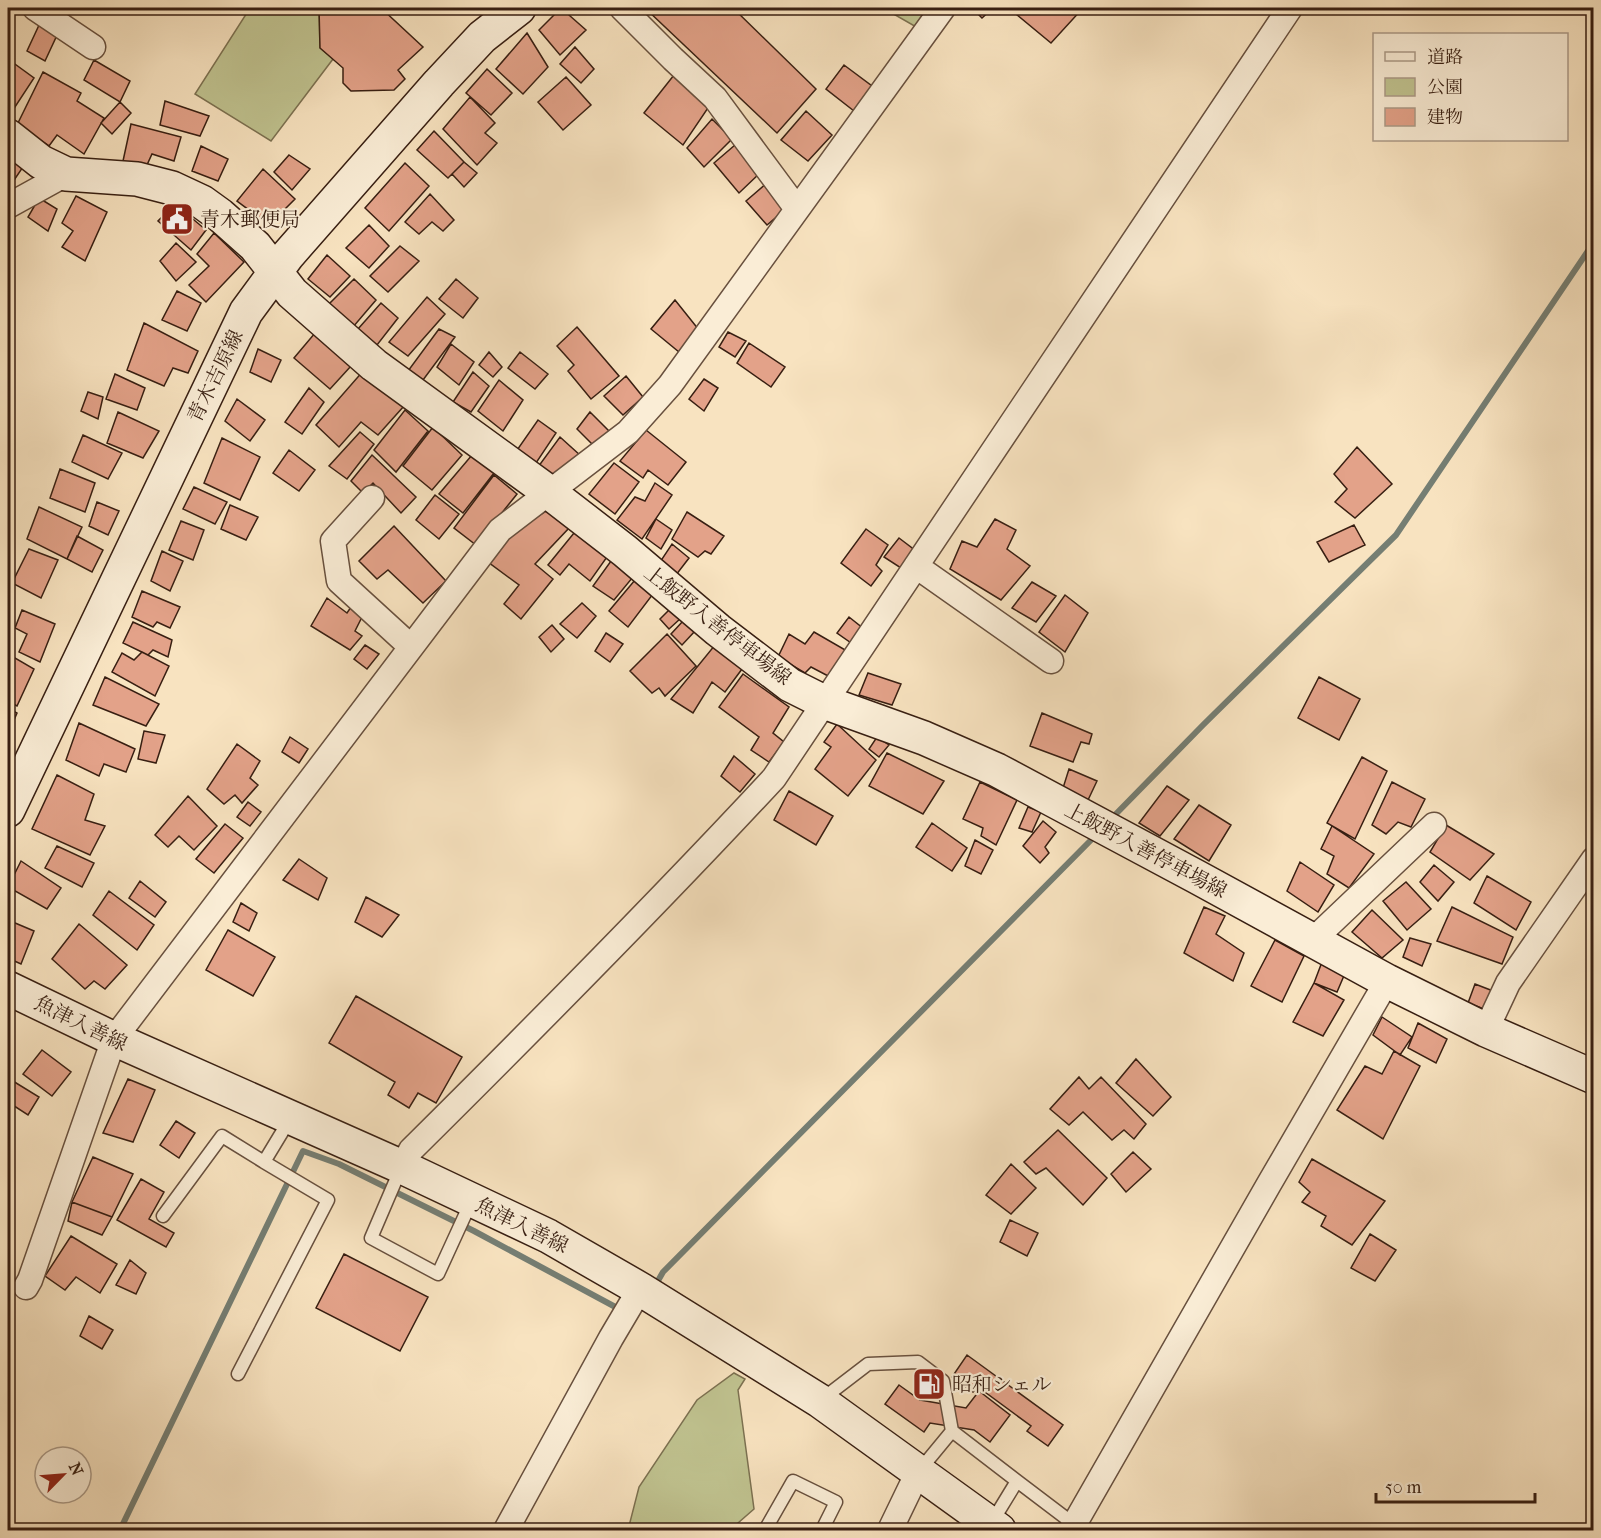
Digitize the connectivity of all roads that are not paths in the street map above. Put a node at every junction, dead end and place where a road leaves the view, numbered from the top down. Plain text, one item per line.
1 (35, 8) edge
2 (519, 8) edge
3 (622, 8) edge
4 (943, 8) edge
5 (1290, 8) edge
6 (93, 47) dead end
7 (8, 136) edge
8 (66, 174) junction
9 (8, 206) edge
10 (797, 209) junction
11 (275, 274) junction
12 (550, 493) junction
13 (372, 498) dead end
14 (916, 566) junction
15 (410, 646) junction
16 (1051, 661) dead end
17 (824, 702) junction
18 (8, 810) edge
19 (1434, 825) dead end
20 (1593, 859) edge
21 (1313, 940) junction
22 (1387, 981) junction
23 (8, 987) edge
24 (1486, 1030) junction
25 (114, 1039) junction
26 (1593, 1077) edge
27 (290, 1118) junction
28 (264, 1162) junction
29 (402, 1167) junction
30 (472, 1200) junction
31 (163, 1216) dead end
32 (26, 1287) dead end
33 (640, 1289) junction
34 (238, 1374) dead end
35 (820, 1401) junction
36 (952, 1431) junction
37 (918, 1472) junction
38 (1017, 1481) junction
39 (995, 1528) edge
40 (1073, 1528) edge
41 (506, 1530) edge
42 (765, 1530) edge
43 (822, 1530) edge
44 (890, 1530) edge

1 - 6 street
2 - 11 main road, 青木吉原線
3 - 10 street
4 - 10 street
5 - 14 street
7 - 8 main road, 上飯野入善停車場線
8 - 9 street
8 - 11 main road, 上飯野入善停車場線
10 - 12 street
11 - 12 main road, 上飯野入善停車場線
11 - 18 main road, 青木吉原線
12 - 15 street
12 - 17 main road, 上飯野入善停車場線
13 - 15 street
14 - 16 street
14 - 17 street
15 - 25 street
17 - 21 main road, 上飯野入善停車場線
17 - 29 street
19 - 21 street
20 - 24 street
21 - 22 main road, 上飯野入善停車場線
22 - 24 main road, 上飯野入善停車場線
22 - 40 street
23 - 25 main road, 魚津入善線
24 - 26 main road, 上飯野入善停車場線
25 - 27 main road, 魚津入善線
25 - 32 street
27 - 28 lane
27 - 29 main road, 魚津入善線
28 - 31 lane
28 - 34 lane
29 - 30 main road, 魚津入善線
29 - 30 lane
30 - 33 main road, 魚津入善線
33 - 35 main road, 魚津入善線
33 - 41 street
35 - 36 lane
35 - 37 main road, 魚津入善線
36 - 37 lane
36 - 38 lane
37 - 39 main road, 魚津入善線
37 - 44 street
38 - 39 lane
38 - 40 lane
42 - 43 lane

